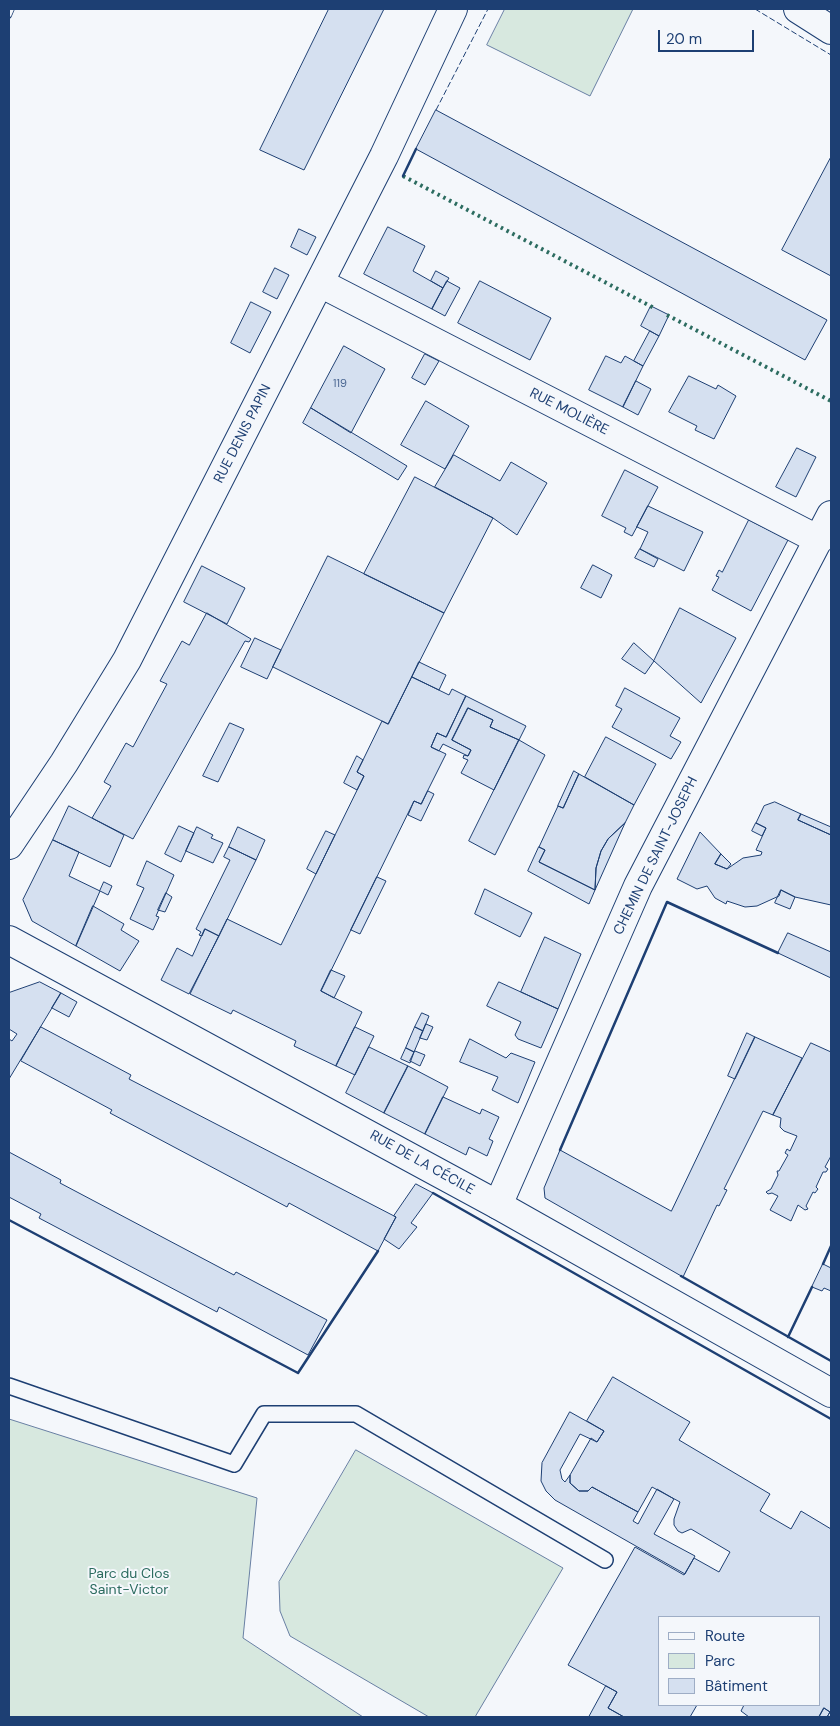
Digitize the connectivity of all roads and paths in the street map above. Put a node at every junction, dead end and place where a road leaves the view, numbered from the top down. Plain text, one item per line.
1 (453, 9) edge
2 (798, 9) edge
3 (831, 30) edge
4 (320, 283) junction
5 (831, 515) edge
6 (819, 540) junction
7 (9, 845) edge
8 (9, 940) edge
9 (498, 1205) junction
10 (9, 1386) edge
11 (831, 1393) edge
12 (605, 1560) dead end

1 - 4 street, RUE DENIS PAPIN
2 - 3 street
4 - 6 street, RUE MOLIÈRE
4 - 7 street, RUE DENIS PAPIN
5 - 6 street, CHEMIN DE SAINT-JOSEPH
6 - 9 street, CHEMIN DE SAINT-JOSEPH
8 - 9 street, RUE DE LA CÉCILE
9 - 11 street, RUE DE LA CÉCILE
10 - 12 lane

